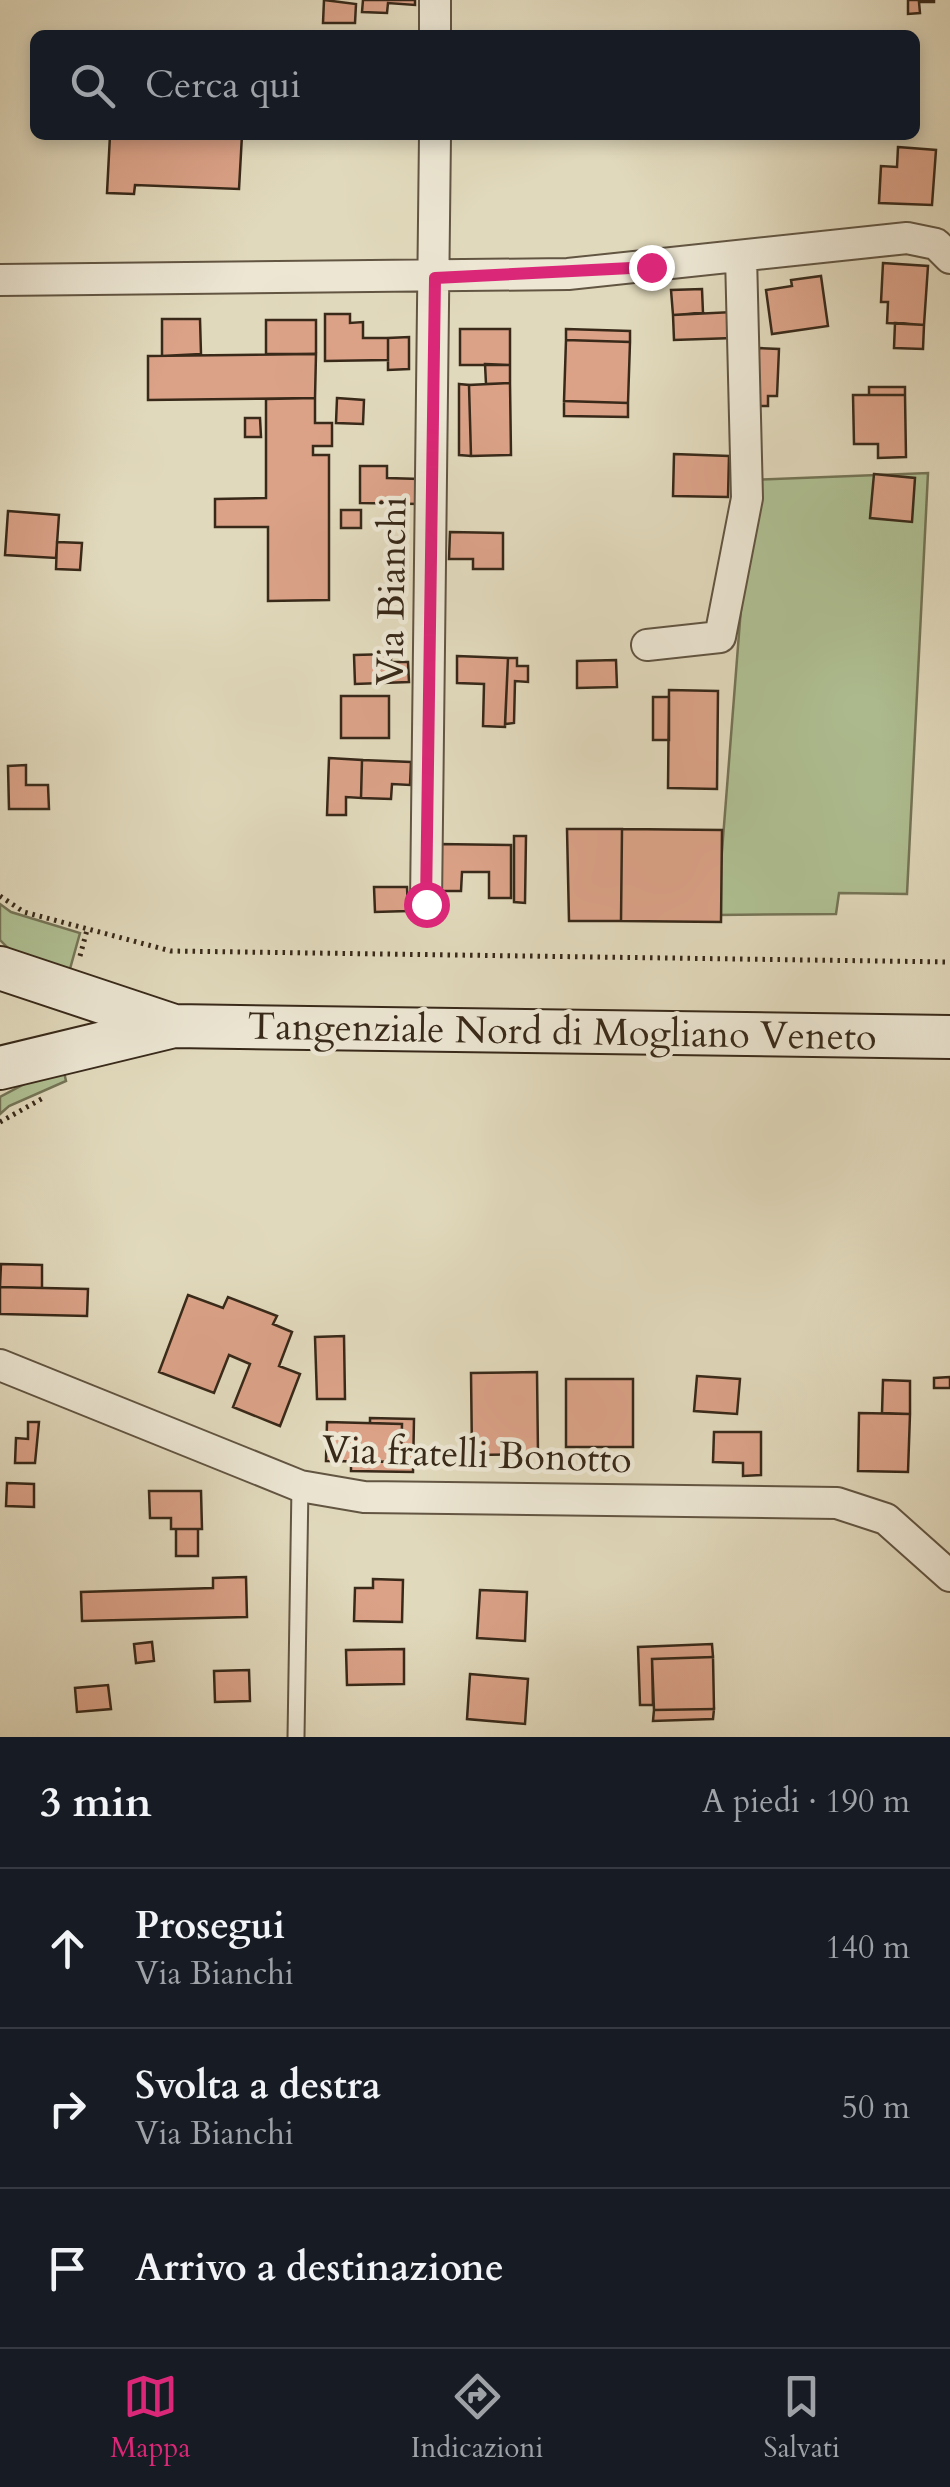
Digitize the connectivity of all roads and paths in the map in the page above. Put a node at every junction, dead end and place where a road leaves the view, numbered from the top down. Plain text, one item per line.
1 (435, 0) edge
2 (435, 30) edge
3 (435, 140) edge
4 (741, 256) junction
5 (950, 258) edge
6 (435, 278) junction
7 (0, 280) edge
8 (647, 646) dead end
9 (0, 896) edge
10 (426, 904) dead end
11 (87, 930) junction
12 (950, 962) edge
13 (78, 963) dead end
14 (0, 968) edge
15 (174, 1026) junction
16 (950, 1037) edge
17 (0, 1068) edge
18 (0, 1365) edge
19 (300, 1486) junction
20 (950, 1576) edge
21 (296, 1737) edge

1 - 2 street
3 - 6 street, Via Bianchi
4 - 5 street
4 - 6 street
4 - 8 street
6 - 7 street
6 - 10 street, Via Bianchi
9 - 11 path
11 - 12 path
11 - 13 path
14 - 15 main road
15 - 16 main road, Tangenziale Nord di Mogliano Veneto
15 - 17 main road
18 - 19 street, Via fratelli Bonotto
19 - 20 street, Via fratelli Bonotto
19 - 21 lane

